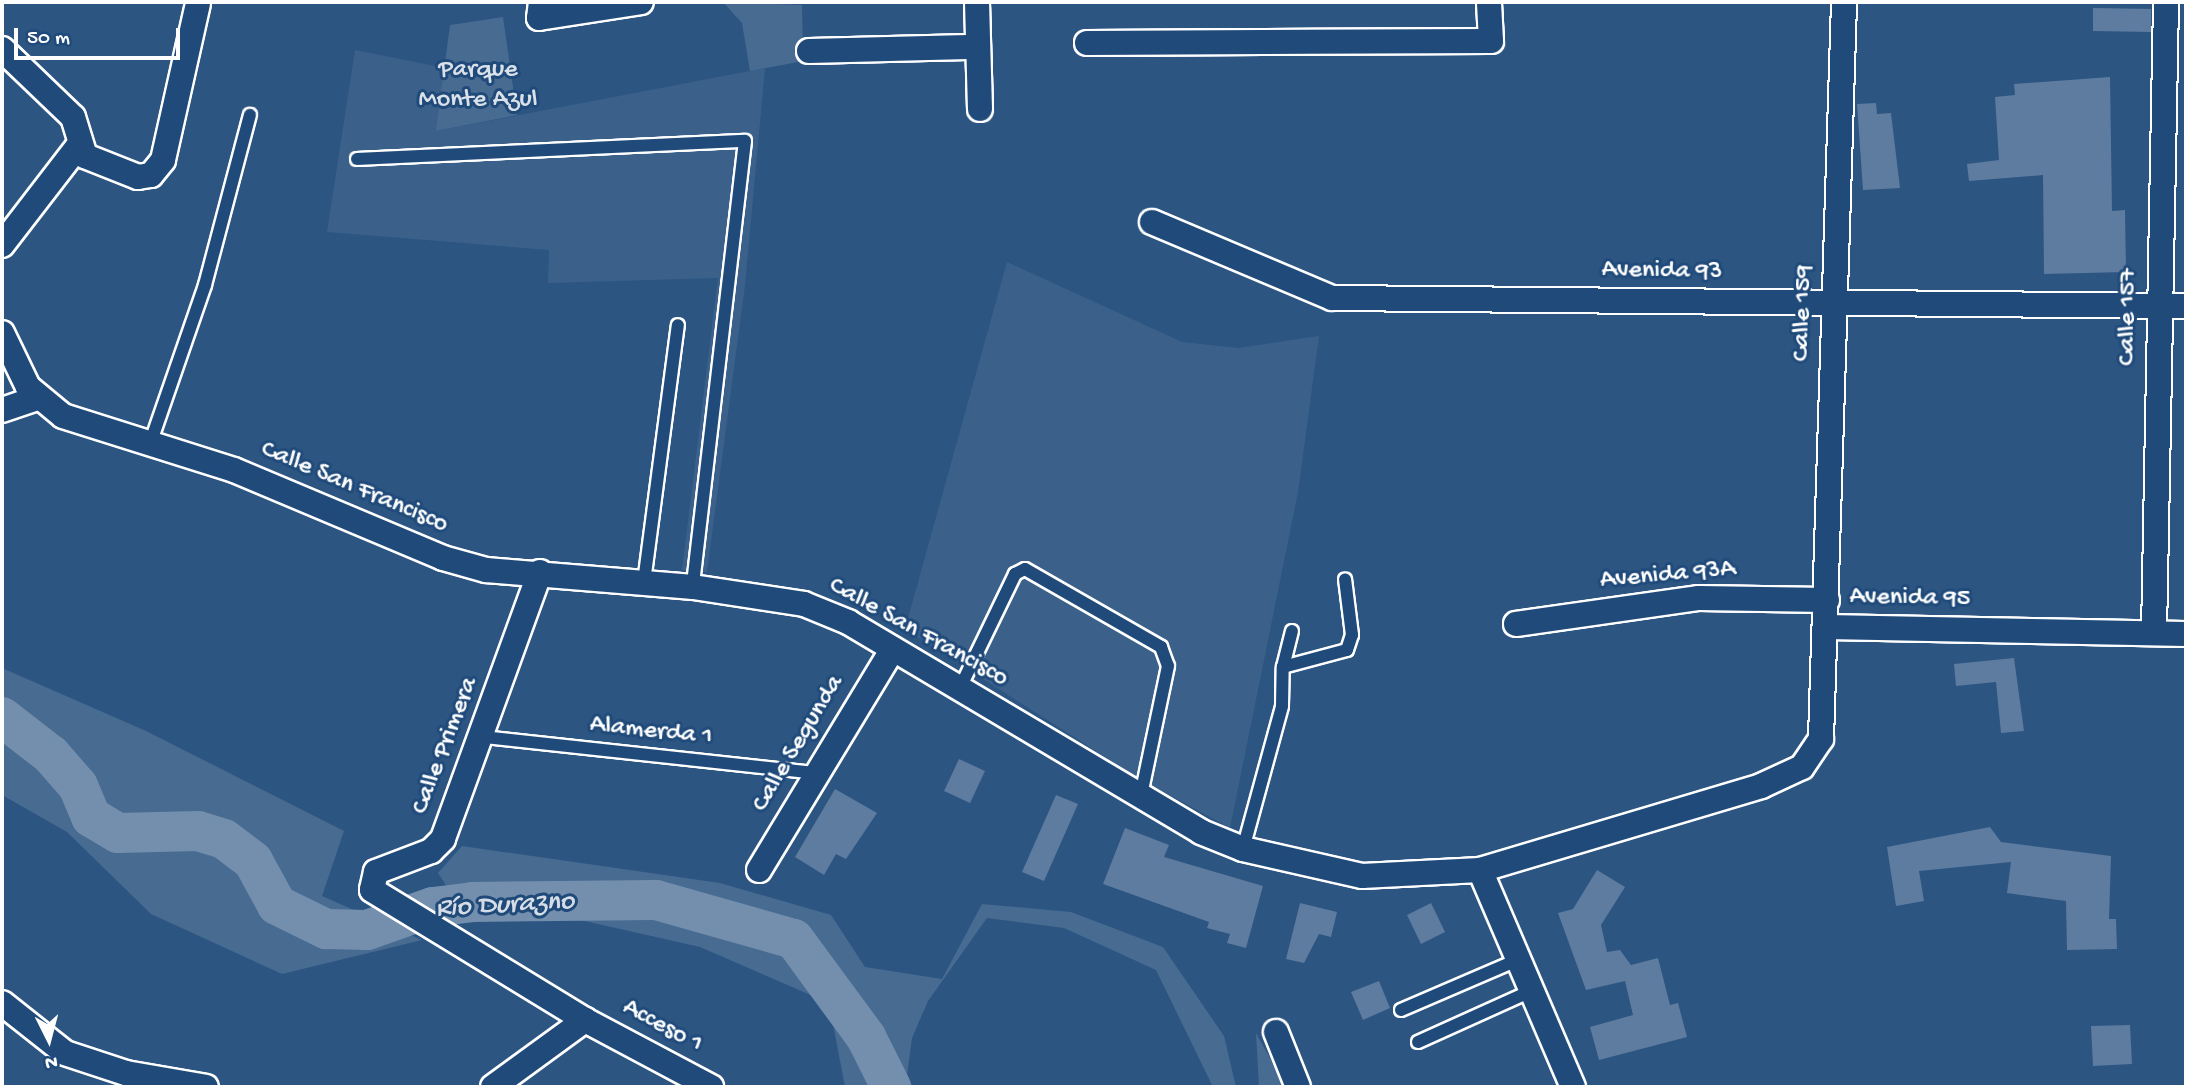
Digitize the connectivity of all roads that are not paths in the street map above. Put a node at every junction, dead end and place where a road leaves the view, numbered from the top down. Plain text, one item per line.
1 (640, 2) edge
2 (976, 2) edge
3 (1489, 2) edge
4 (1844, 2) edge
5 (2166, 2) edge
6 (198, 4) dead end
7 (540, 10) edge
8 (1087, 43) dead end
9 (978, 47) junction
10 (2, 49) edge
11 (809, 51) dead end
12 (980, 109) dead end
13 (250, 115) dead end
14 (79, 145) junction
15 (357, 159) dead end
16 (1152, 222) dead end
17 (2, 246) edge
18 (1834, 304) junction
19 (2159, 306) junction
20 (2186, 306) edge
21 (678, 324) dead end
22 (2, 334) edge
23 (36, 398) junction
24 (2, 410) edge
25 (150, 444) junction
26 (540, 572) junction
27 (1345, 579) dead end
28 (644, 582) junction
29 (693, 587) junction
30 (1826, 600) junction
31 (1517, 624) dead end
32 (1826, 627) junction
33 (1292, 631) dead end
34 (2154, 633) junction
35 (2186, 634) edge
36 (893, 649) junction
37 (1283, 667) junction
38 (960, 688) junction
39 (484, 737) junction
40 (813, 773) junction
41 (1140, 794) junction
42 (1243, 849) junction
43 (759, 870) dead end
44 (1480, 870) junction
45 (382, 896) joint
46 (1517, 960) junction
47 (1531, 991) junction
48 (2, 1003) edge
49 (1401, 1010) dead end
50 (585, 1020) junction
51 (1276, 1032) dead end
52 (1418, 1042) dead end
53 (206, 1087) edge
54 (492, 1087) edge
55 (711, 1087) edge
56 (1298, 1087) edge
57 (1573, 1087) edge

1 - 7 street
2 - 9 street
3 - 8 street
4 - 18 street, Calle 159
5 - 19 street, Calle 157
6 - 14 street
9 - 11 street
9 - 12 street
10 - 14 street
13 - 25 lane
14 - 17 street
15 - 29 lane
16 - 18 street, Avenida 93
18 - 19 street, Avenida 93
18 - 30 street, Calle 159
19 - 20 street, Avenida 93
19 - 34 street, Calle 157
21 - 28 lane
22 - 23 street, Calle San Francisco
23 - 24 street
23 - 25 street, Calle San Francisco
25 - 26 street, Calle San Francisco
26 - 28 street, Calle San Francisco
26 - 39 street, Calle Primera
27 - 37 lane
28 - 29 street, Calle San Francisco
29 - 36 street, Calle San Francisco
30 - 31 street, Avenida 93A
30 - 32 street, Calle 159
32 - 34 street, Avenida 95
32 - 44 street, Avenida 95
33 - 37 lane
34 - 35 street, Avenida 95
36 - 38 street, Calle San Francisco
36 - 40 street, Calle Segunda
37 - 42 lane
38 - 41 street, Calle San Francisco
38 - 41 lane
39 - 40 lane, Alamerda 1
39 - 45 street, Calle Primera
40 - 43 street, Calle Segunda
41 - 42 street, Calle San Francisco
42 - 44 street, Calle San Francisco
44 - 46 street
45 - 50 street, Acceso 1
46 - 47 street
46 - 49 lane
47 - 52 lane
47 - 57 street
48 - 53 street
50 - 54 street
50 - 55 street, Acceso 1
51 - 56 street

